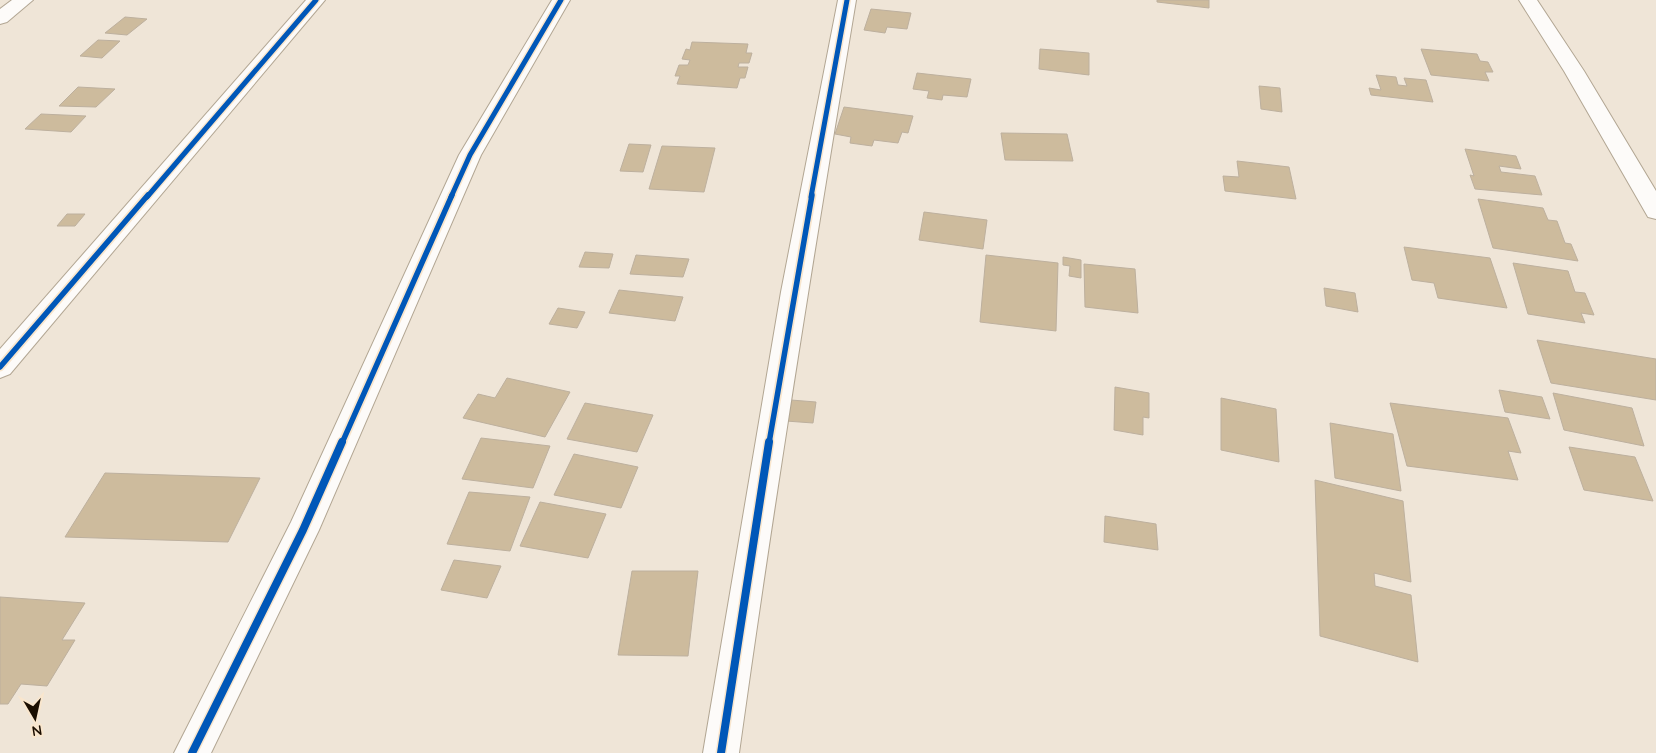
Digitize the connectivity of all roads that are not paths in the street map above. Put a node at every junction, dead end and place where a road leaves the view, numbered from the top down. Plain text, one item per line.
1 (24, 0) edge
2 (316, 0) edge
3 (562, 0) edge
4 (847, 0) edge
5 (1528, 0) edge
6 (0, 18) edge
7 (1656, 211) edge
8 (0, 367) edge
9 (192, 753) edge
10 (721, 753) edge

1 - 6 street
2 - 8 street
3 - 9 street
4 - 10 street
5 - 7 street

